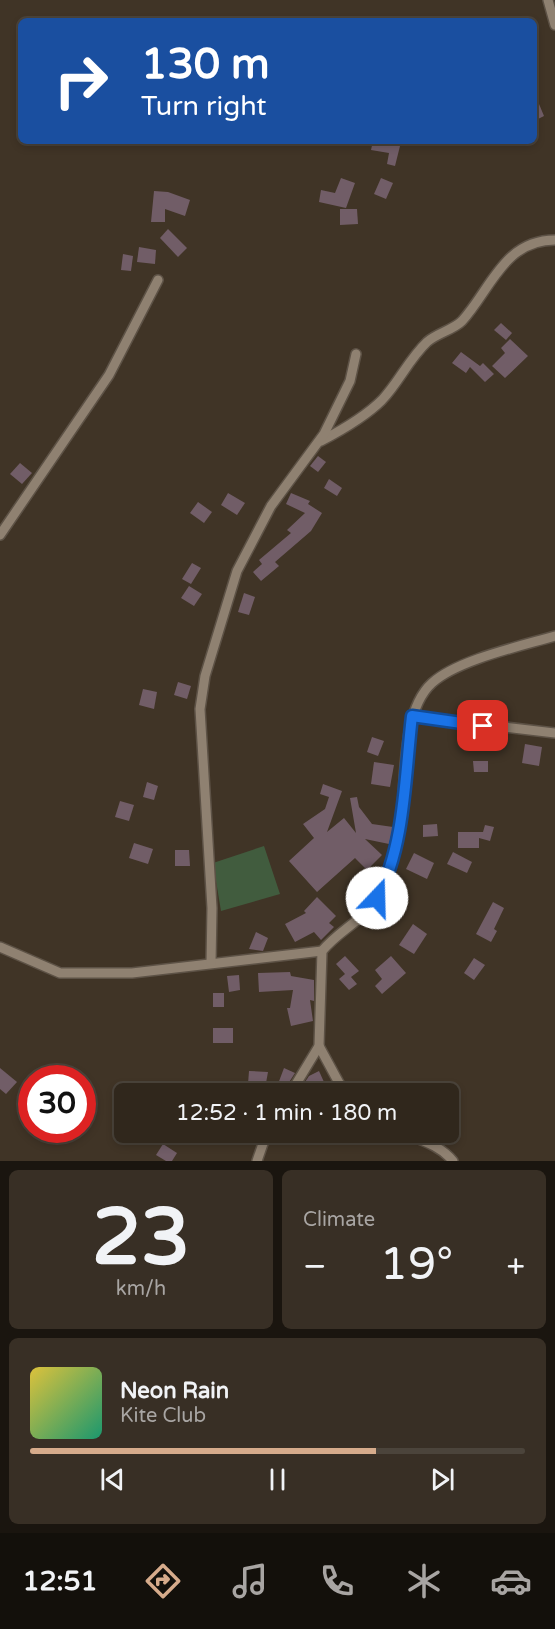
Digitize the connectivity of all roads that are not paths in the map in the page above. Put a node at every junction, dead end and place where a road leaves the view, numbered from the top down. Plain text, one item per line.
1 (548, 0) edge
2 (555, 25) edge
3 (555, 240) edge
4 (158, 280) dead end
5 (356, 354) dead end
6 (318, 442) junction
7 (0, 534) edge
8 (555, 636) edge
9 (412, 716) junction
10 (555, 733) edge
11 (0, 947) edge
12 (322, 951) junction
13 (211, 963) junction
14 (319, 1046) junction
15 (297, 1083) edge
16 (339, 1083) edge
17 (263, 1143) edge
18 (425, 1143) edge
19 (257, 1161) edge
20 (453, 1161) edge

1 - 2 street
3 - 6 street
4 - 7 street
5 - 6 street
6 - 13 street
8 - 9 street
9 - 10 street
9 - 12 street
11 - 13 street
12 - 13 street
12 - 14 street
14 - 15 street
14 - 16 street
17 - 19 street
18 - 20 street

